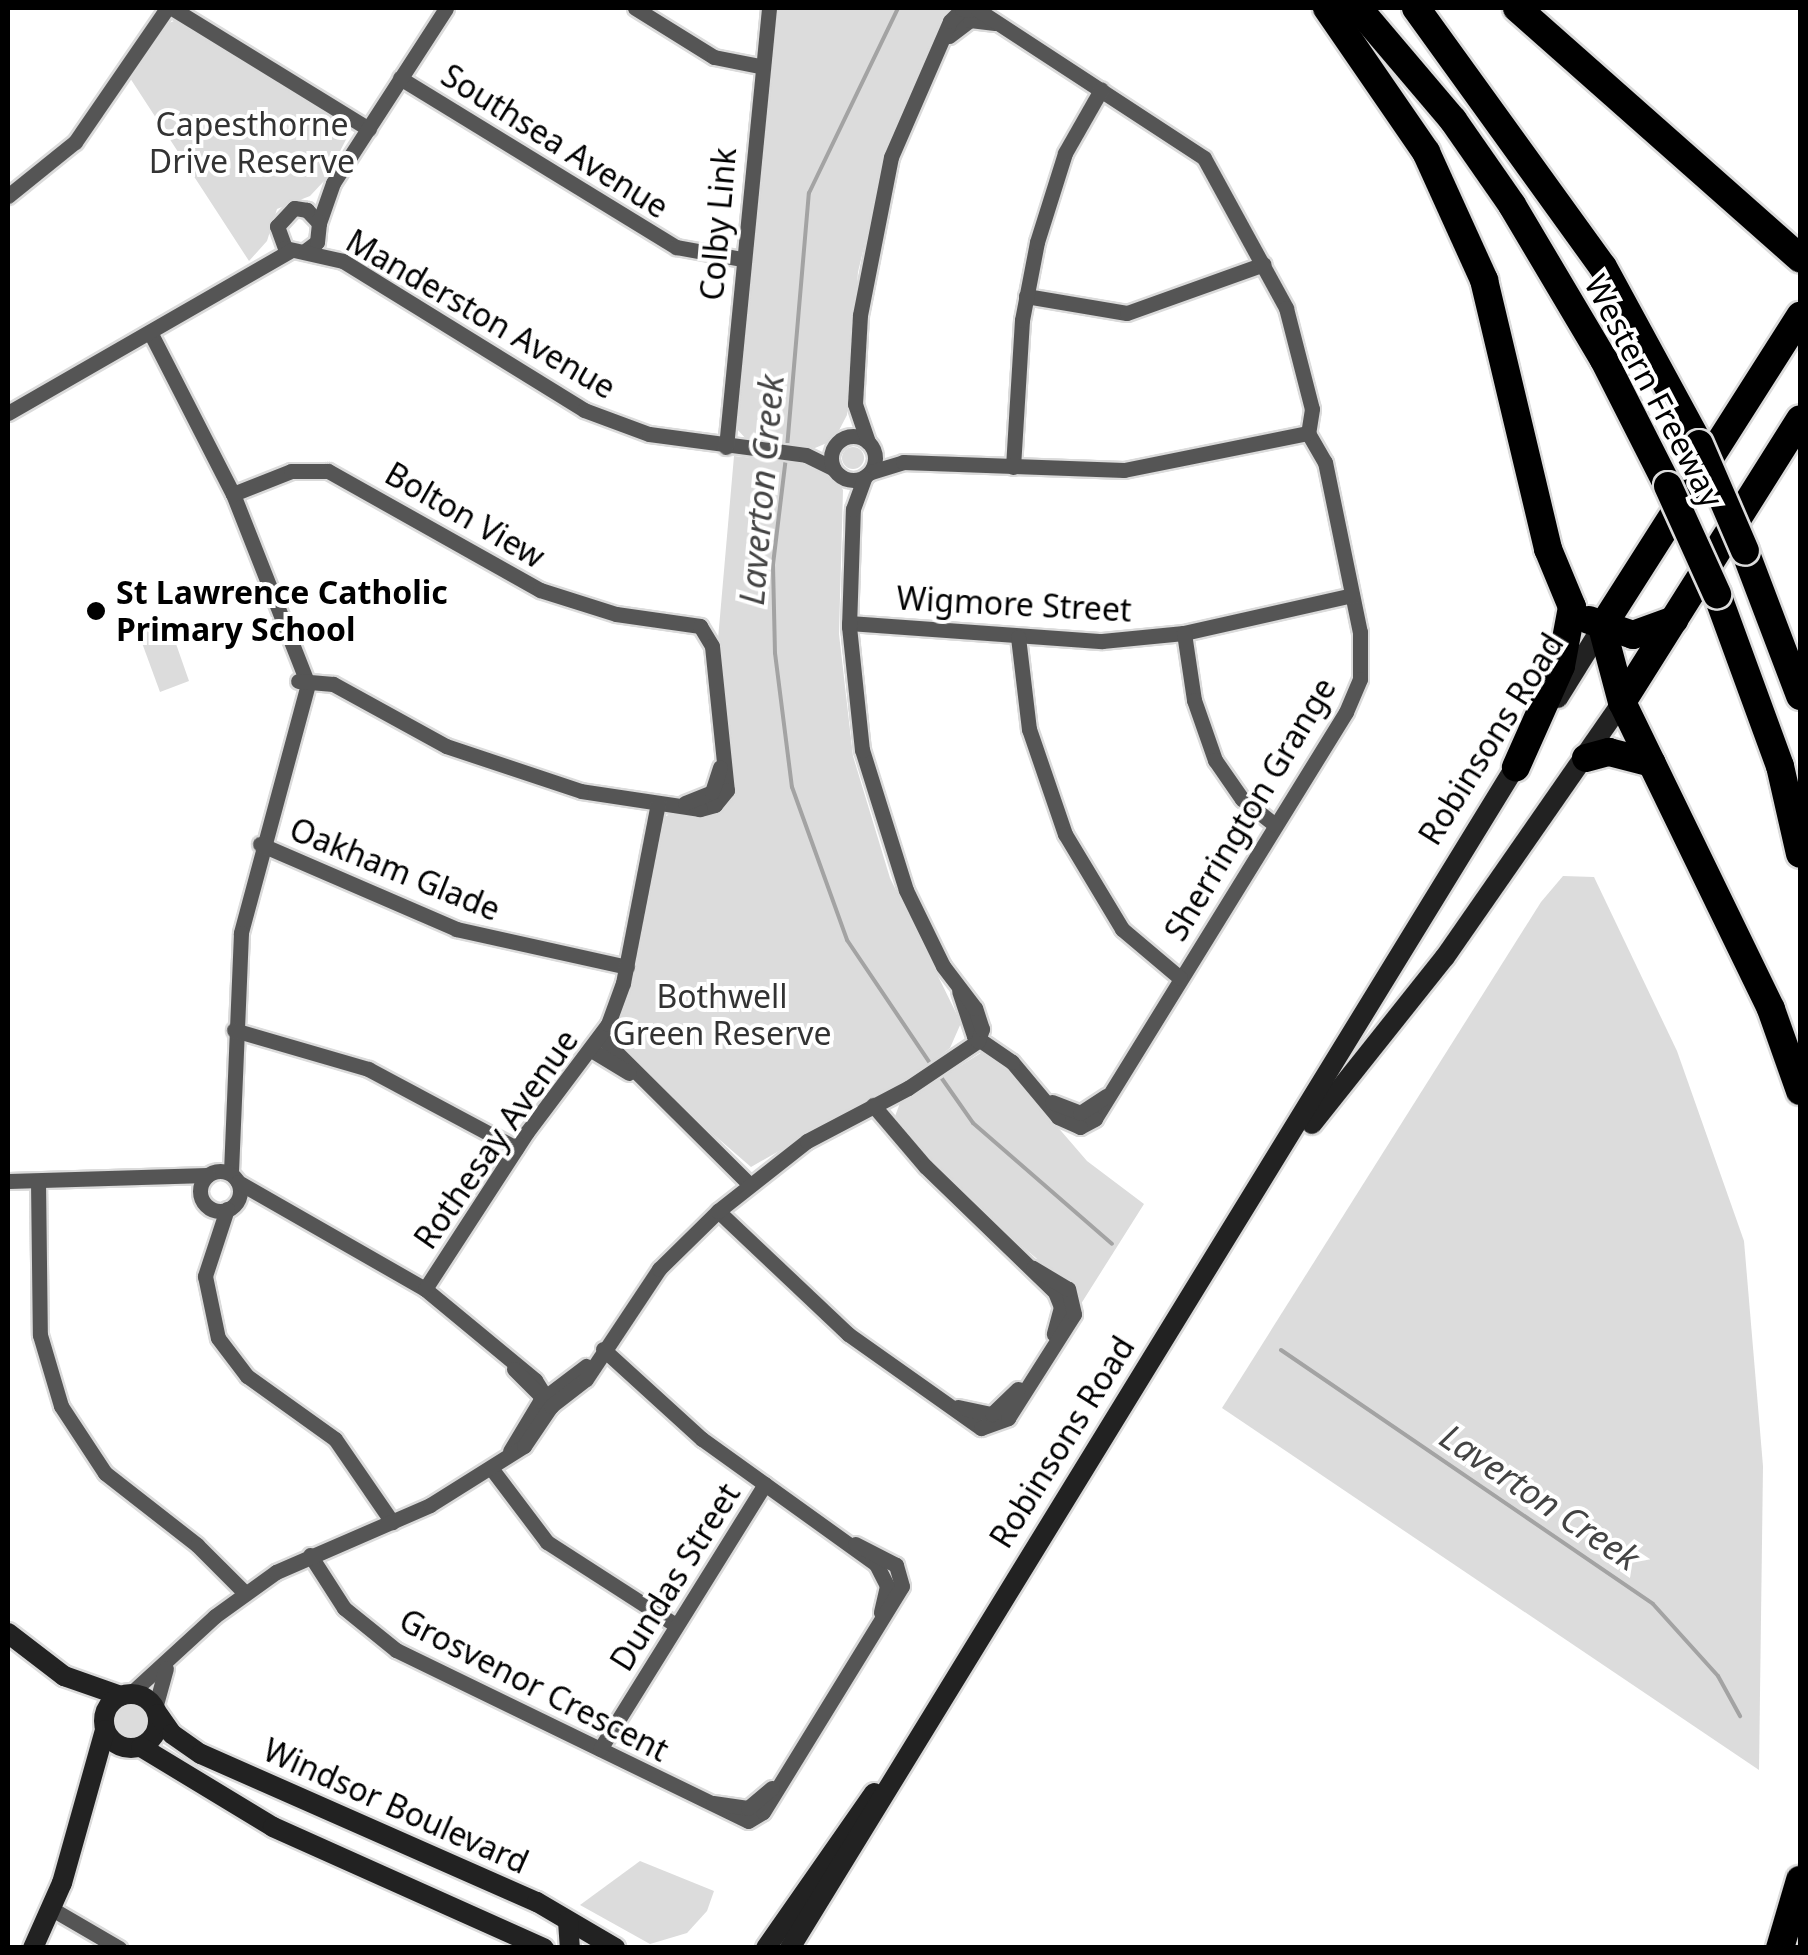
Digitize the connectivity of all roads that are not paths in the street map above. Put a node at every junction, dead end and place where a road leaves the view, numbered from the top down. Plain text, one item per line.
1 (170, 8) edge
2 (634, 8) edge
3 (770, 8) edge
4 (1327, 8) edge
5 (1358, 8) edge
6 (1416, 8) edge
7 (1517, 8) edge
8 (441, 10) edge
9 (963, 16) edge
10 (760, 66) junction
11 (400, 78) junction
12 (1100, 90) junction
13 (368, 129) junction
14 (334, 183) junction
15 (1728, 189) junction
16 (8, 196) edge
17 (301, 208) junction
18 (320, 225) junction
19 (276, 232) junction
20 (1800, 232) edge
21 (298, 251) junction
22 (1800, 258) edge
23 (742, 260) junction
24 (343, 261) junction
25 (1264, 264) junction
26 (256, 267) junction
27 (1026, 296) junction
28 (1800, 316) edge
29 (150, 332) junction
30 (854, 404) junction
31 (8, 413) edge
32 (1800, 419) edge
33 (1303, 435) junction
34 (838, 442) junction
35 (871, 445) junction
36 (726, 447) junction
37 (806, 456) junction
38 (903, 462) junction
39 (1013, 467) junction
40 (836, 472) junction
41 (867, 475) junction
42 (234, 494) junction
43 (853, 509) junction
44 (1352, 595) junction
45 (1567, 598) junction
46 (1674, 620) junction
47 (849, 623) junction
48 (1602, 627) junction
49 (1184, 633) junction
50 (1018, 637) junction
51 (303, 686) junction
52 (1800, 696) edge
53 (1622, 702) junction
54 (1586, 758) junction
55 (1652, 764) junction
56 (1516, 767) junction
57 (650, 802) junction
58 (1275, 826) junction
59 (260, 844) junction
60 (1800, 854) edge
61 (627, 967) junction
62 (1180, 978) junction
63 (234, 1030) junction
64 (977, 1034) junction
65 (597, 1044) junction
66 (1800, 1092) edge
67 (873, 1105) junction
68 (230, 1138) junction
69 (516, 1148) junction
70 (210, 1174) junction
71 (234, 1178) junction
72 (156, 1180) junction
73 (8, 1181) edge
74 (38, 1181) junction
75 (749, 1184) junction
76 (203, 1201) junction
77 (1251, 1206) junction
78 (229, 1208) junction
79 (275, 1208) junction
80 (718, 1210) junction
81 (211, 1244) junction
82 (425, 1289) junction
83 (603, 1349) junction
84 (546, 1400) junction
85 (491, 1468) junction
86 (765, 1484) junction
87 (392, 1522) junction
88 (310, 1555) junction
89 (244, 1592) junction
90 (676, 1625) junction
91 (8, 1633) edge
92 (172, 1656) junction
93 (64, 1676) junction
94 (126, 1695) junction
95 (156, 1711) junction
96 (934, 1716) junction
97 (104, 1727) junction
98 (135, 1747) junction
99 (600, 1749) junction
100 (90, 1788) junction
101 (1800, 1880) edge
102 (52, 1908) junction
103 (568, 1921) junction
104 (33, 1948) edge
105 (119, 1948) edge
106 (544, 1948) edge
107 (570, 1948) edge
108 (616, 1948) edge
109 (766, 1948) edge
110 (790, 1948) edge
111 (1780, 1948) edge

1 - 13 street
1 - 16 street
2 - 10 street
3 - 10 street, Colby Link
4 - 45 highway
5 - 60 highway, Western Freeway, bridge
6 - 52 highway, Western Freeway, bridge
7 - 15 highway
8 - 11 street
9 - 12 street, Sherrington Grange
9 - 30 street
10 - 23 street, Colby Link
11 - 13 street
11 - 23 street, Southsea Avenue
12 - 25 street, Sherrington Grange
12 - 27 street
13 - 14 street
14 - 17 street
14 - 18 street
15 - 20 highway
15 - 22 highway
17 - 18 street
17 - 19 street
18 - 21 street
18 - 24 street
19 - 21 street
19 - 26 street
21 - 24 street, Manderston Avenue
21 - 26 street
23 - 36 street, Colby Link
24 - 36 street, Manderston Avenue
25 - 27 street
25 - 33 street, Sherrington Grange
26 - 29 street
27 - 39 street
28 - 48 highway, Robinsons Road
29 - 31 street
29 - 42 street
30 - 34 street
30 - 35 street
32 - 46 highway, Robinsons Road
33 - 39 street
33 - 44 street, Sherrington Grange
34 - 35 street
34 - 37 street, Manderston Avenue
34 - 40 street
35 - 38 street
35 - 41 street
36 - 37 street, Manderston Avenue
37 - 40 street, Manderston Avenue
38 - 39 street
38 - 41 street
40 - 41 street, Manderston Avenue
40 - 43 street
41 - 43 street
42 - 51 street
42 - 57 street, Bolton View
43 - 47 street
44 - 49 street, Wigmore Street
44 - 58 street, Sherrington Grange
45 - 48 highway
45 - 56 highway
46 - 48 highway
46 - 53 highway, Robinsons Road
47 - 50 street, Wigmore Street
47 - 64 street
48 - 53 highway
48 - 56 main road, Robinsons Road
49 - 50 street, Wigmore Street
49 - 58 street
50 - 62 street
51 - 57 street
51 - 59 street
53 - 54 main road, Robinsons Road
53 - 55 highway
54 - 55 highway
54 - 77 main road, Robinsons Road
55 - 66 highway
56 - 77 main road, Robinsons Road
57 - 61 street, Rothesay Avenue
58 - 62 street, Sherrington Grange
59 - 61 street, Oakham Glade
59 - 63 street
61 - 65 street, Rothesay Avenue
62 - 64 street, Sherrington Grange
63 - 68 street
63 - 69 street
64 - 67 street
65 - 69 street, Rothesay Avenue
65 - 75 street
67 - 75 street
67 - 80 street
68 - 70 street
68 - 71 street
69 - 82 street, Rothesay Avenue
70 - 71 street
70 - 72 street
70 - 76 street
71 - 78 street
71 - 79 street
72 - 74 street
72 - 76 street
73 - 74 street
74 - 89 street
75 - 80 street
76 - 78 street
76 - 81 street
77 - 96 main road, Robinsons Road
78 - 79 street
78 - 81 street
79 - 82 street
80 - 83 street
81 - 87 street
82 - 84 street
83 - 84 street
83 - 86 street, Grosvenor Crescent
84 - 85 street
85 - 87 street
85 - 90 street
86 - 90 street, Dundas Street
86 - 99 street, Grosvenor Crescent
87 - 88 street
88 - 89 street
88 - 99 street, Grosvenor Crescent
89 - 92 street
90 - 99 street, Dundas Street
91 - 93 main road
92 - 94 street
92 - 95 street
93 - 94 main road
93 - 97 main road
94 - 95 main road
94 - 97 main road
95 - 98 main road
95 - 103 main road, Windsor Boulevard
96 - 109 main road, Robinsons Road
96 - 110 main road, Robinsons Road
97 - 98 main road
97 - 100 main road
98 - 100 main road
98 - 106 main road, Windsor Boulevard
100 - 102 main road
101 - 111 highway
102 - 104 main road
102 - 105 street
103 - 107 main road
103 - 108 main road, Windsor Boulevard

